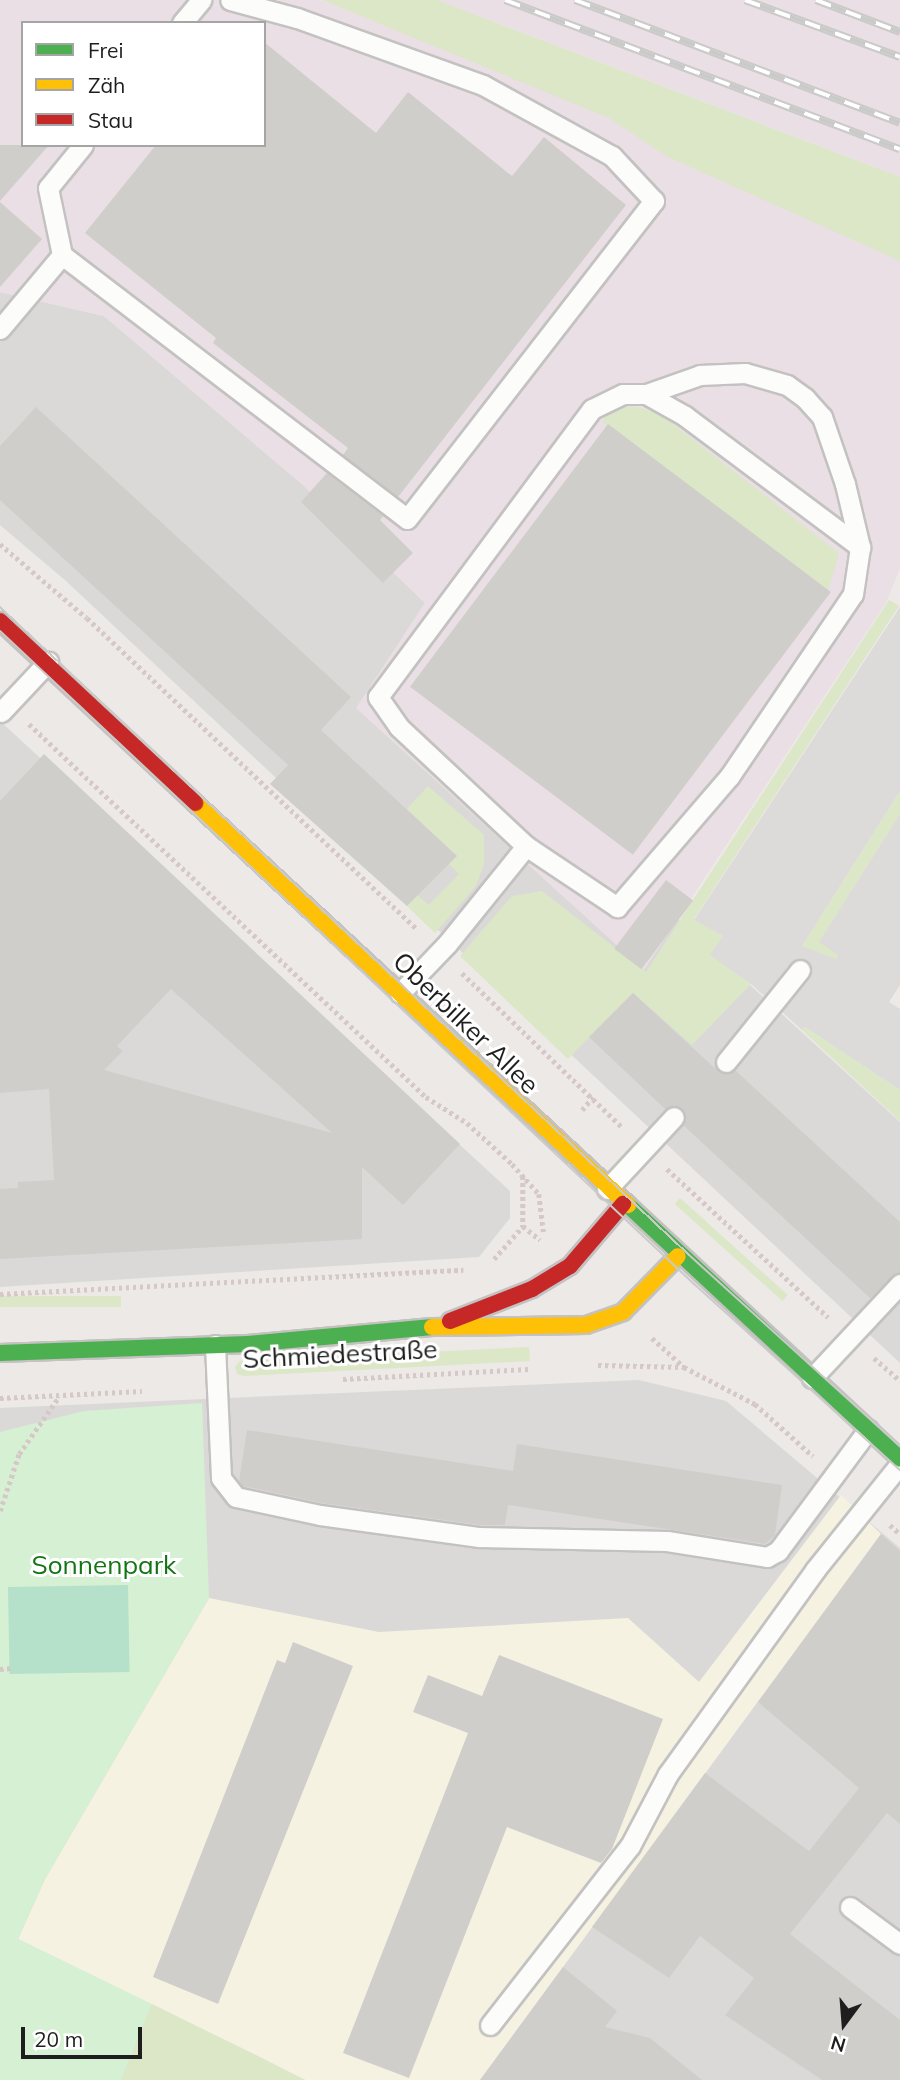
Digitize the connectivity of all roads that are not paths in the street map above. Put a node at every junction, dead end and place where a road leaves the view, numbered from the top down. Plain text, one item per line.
1 (201, 0) edge
2 (230, 0) edge
3 (184, 21) edge
4 (81, 147) edge
5 (62, 256) junction
6 (0, 329) edge
7 (646, 394) junction
8 (860, 547) junction
9 (0, 621) edge
10 (48, 662) junction
11 (5, 708) edge
12 (526, 846) junction
13 (800, 971) dead end
14 (400, 993) junction
15 (726, 1062) dead end
16 (674, 1117) dead end
17 (607, 1189) junction
18 (623, 1204) junction
19 (678, 1256) junction
20 (900, 1284) edge
21 (435, 1327) junction
22 (215, 1345) junction
23 (0, 1353) edge
24 (811, 1378) junction
25 (868, 1430) junction
26 (900, 1461) edge
27 (850, 1907) dead end
28 (900, 1944) edge
29 (490, 2025) dead end

1 - 3 lane
2 - 5 lane
4 - 5 lane
5 - 6 lane
7 - 8 lane
7 - 8 lane
7 - 12 lane
8 - 12 lane
9 - 10 main road, Oberbilker Allee
10 - 11 lane
10 - 14 main road, Oberbilker Allee
12 - 14 lane
13 - 15 lane
14 - 17 main road, Oberbilker Allee
16 - 17 lane
17 - 18 main road, Oberbilker Allee
18 - 19 main road, Oberbilker Allee
18 - 21 main road, Schmiedestraße
19 - 21 main road, Schmiedestraße
19 - 24 main road, Oberbilker Allee
20 - 24 lane
21 - 22 main road, Schmiedestraße
22 - 23 main road, Schmiedestraße
22 - 25 lane
24 - 25 main road, Oberbilker Allee
25 - 26 main road, Oberbilker Allee
26 - 29 lane
27 - 28 lane

